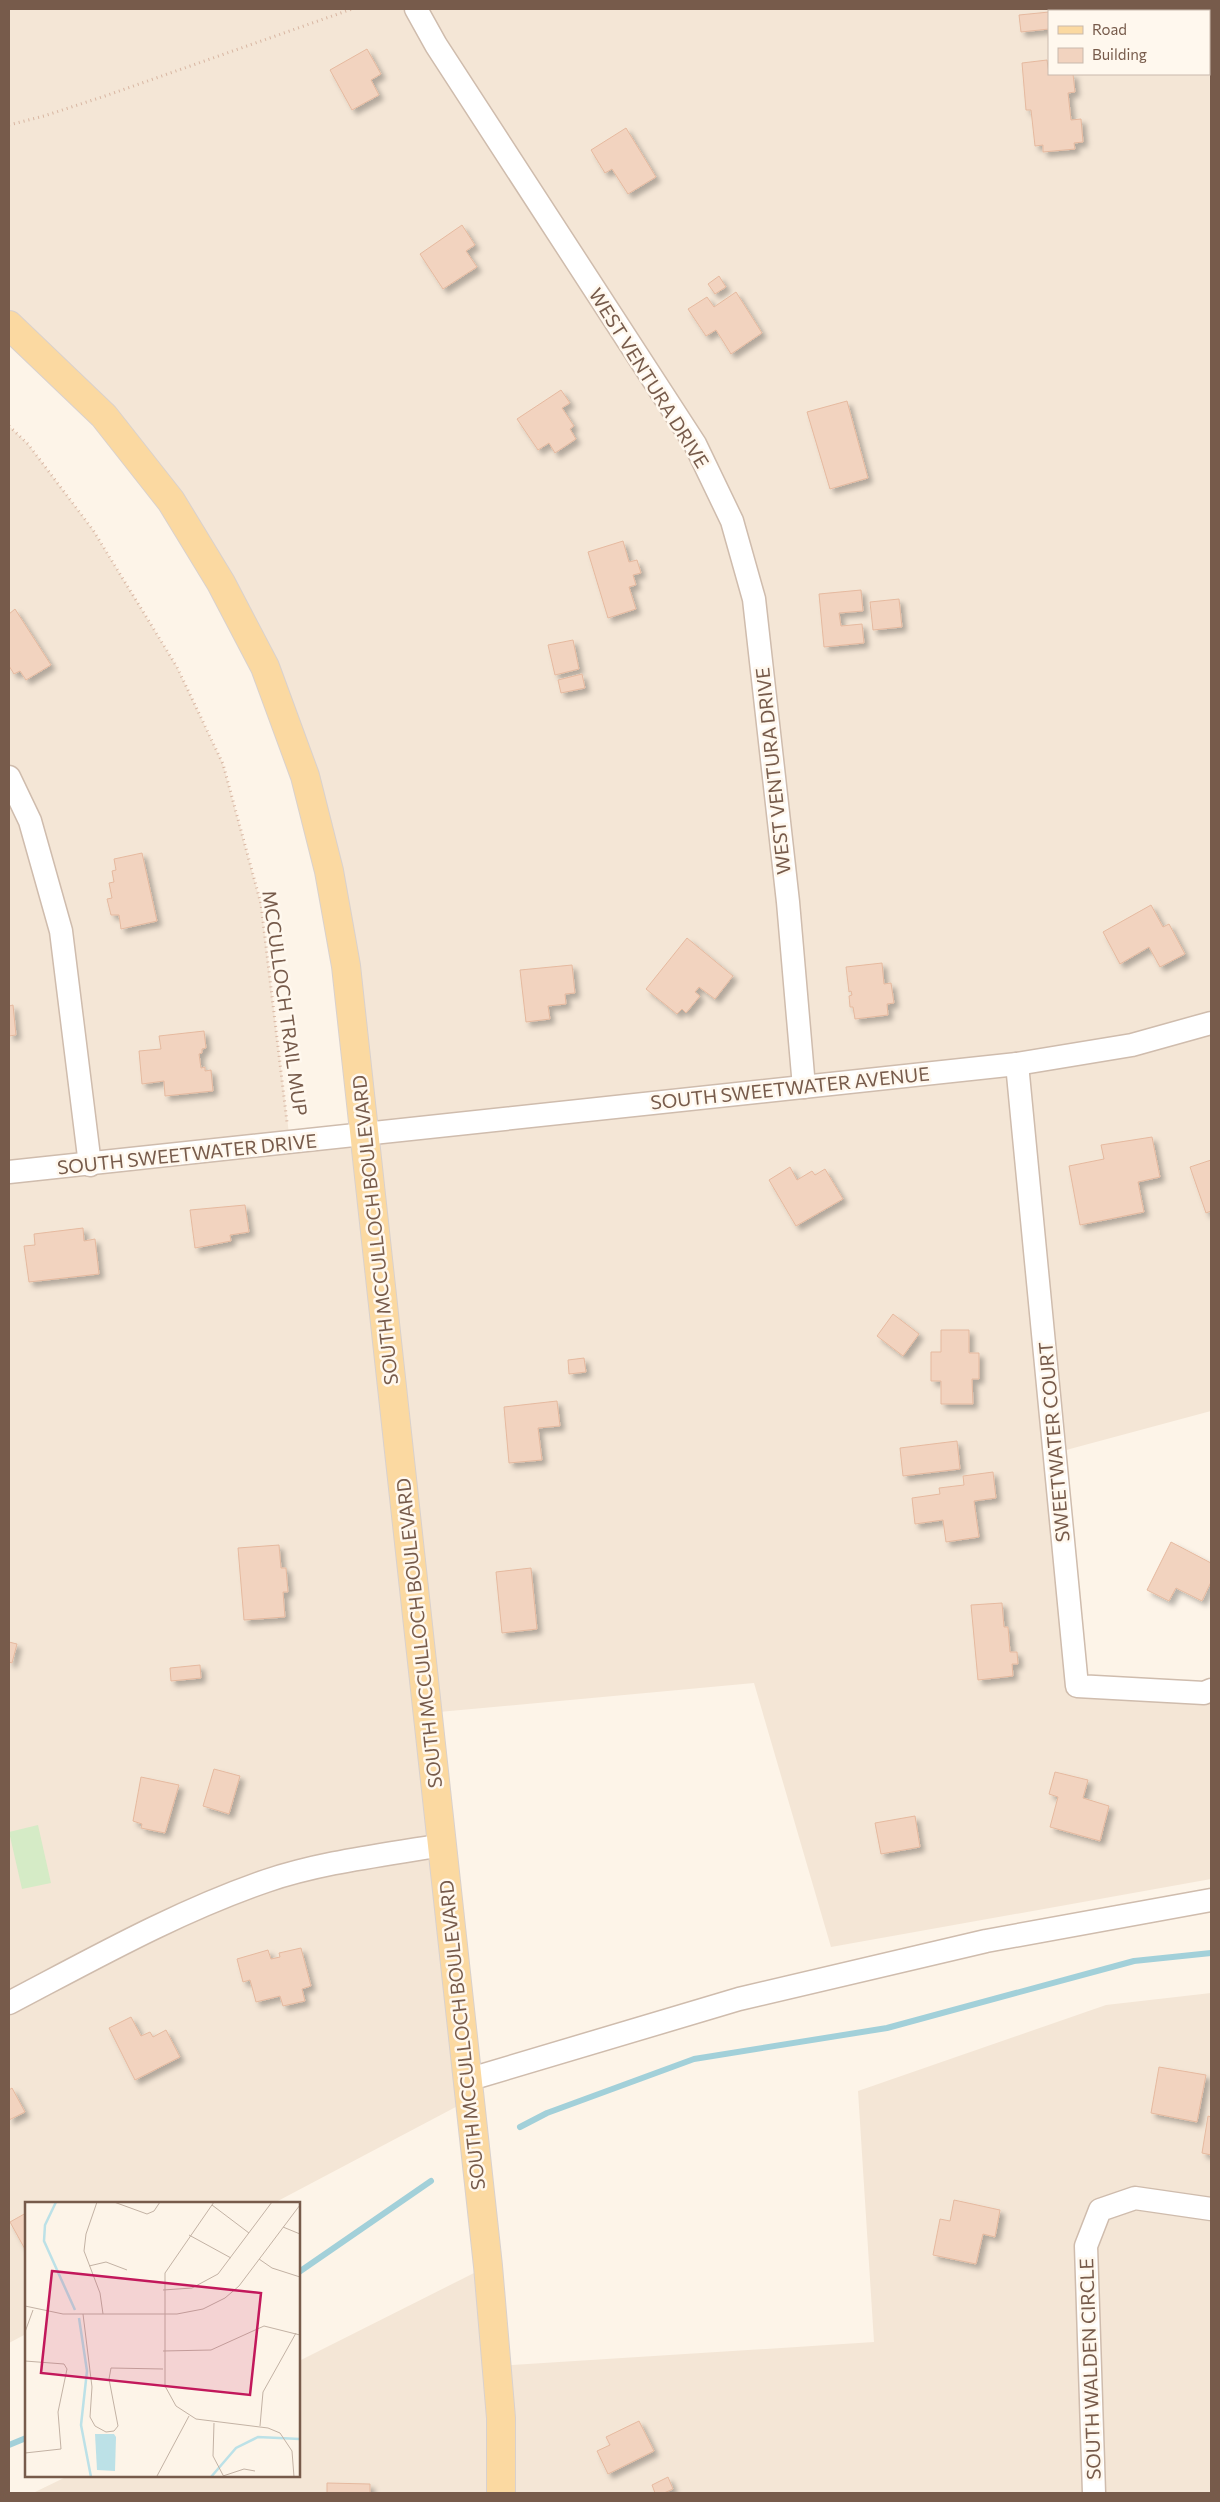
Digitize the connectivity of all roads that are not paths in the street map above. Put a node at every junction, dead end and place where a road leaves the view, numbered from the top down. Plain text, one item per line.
1 (416, 9) edge
2 (9, 325) edge
3 (9, 777) edge
4 (1211, 1023) edge
5 (1017, 1064) junction
6 (804, 1087) junction
7 (365, 1134) junction
8 (90, 1165) junction
9 (9, 1172) edge
10 (1211, 1690) edge
11 (442, 1845) junction
12 (1211, 1900) edge
13 (9, 2003) edge
14 (467, 2080) junction
15 (1211, 2209) edge
16 (501, 2493) edge
17 (1094, 2493) edge

1 - 6 street, WEST VENTURA DRIVE
2 - 7 main road, SOUTH MCCULLOCH BOULEVARD
3 - 8 street
4 - 5 street, SOUTH SWEETWATER AVENUE
5 - 6 street, SOUTH SWEETWATER AVENUE
5 - 10 street, SWEETWATER COURT
6 - 7 street, SOUTH SWEETWATER AVENUE
7 - 8 street, SOUTH SWEETWATER DRIVE
7 - 11 main road, SOUTH MCCULLOCH BOULEVARD
8 - 9 street, SOUTH SWEETWATER DRIVE
11 - 13 street
11 - 14 main road, SOUTH MCCULLOCH BOULEVARD
12 - 14 street
14 - 16 main road, SOUTH MCCULLOCH BOULEVARD
15 - 17 street, SOUTH WALDEN CIRCLE

